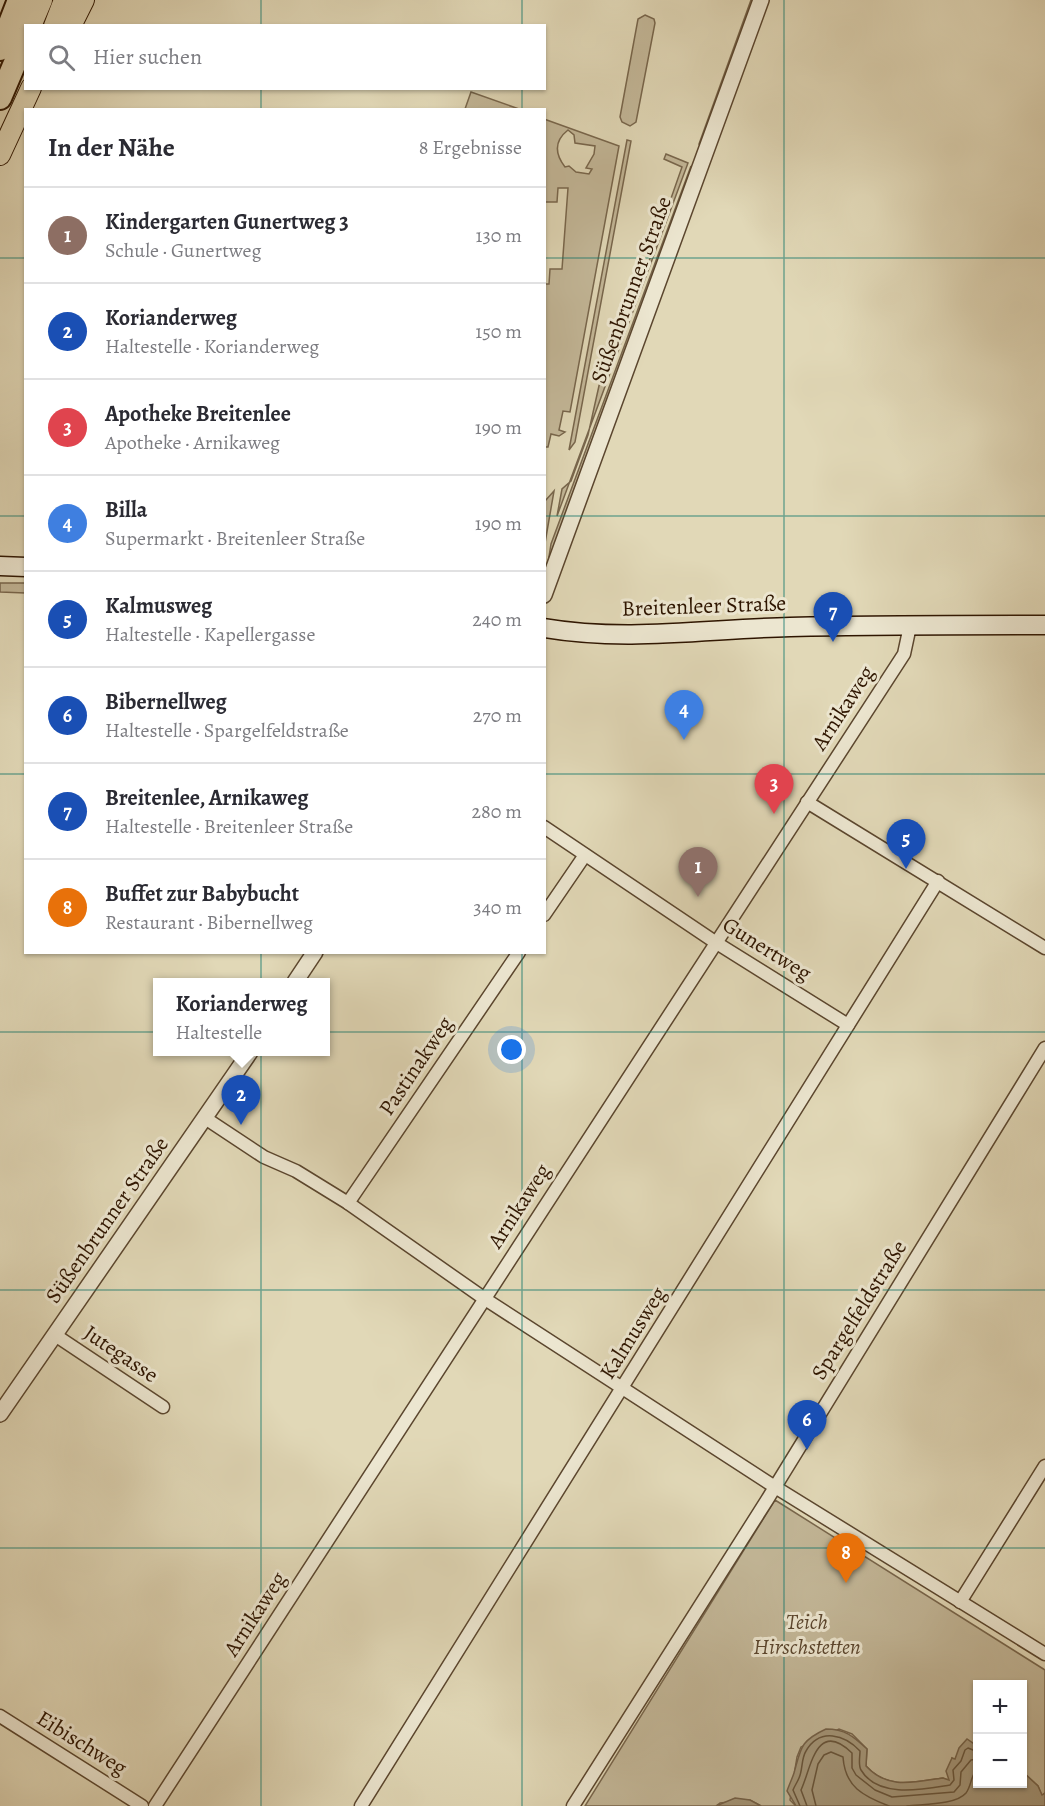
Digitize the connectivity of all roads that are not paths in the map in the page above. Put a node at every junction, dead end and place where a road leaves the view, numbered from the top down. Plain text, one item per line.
1 (19, 0) edge
2 (41, 0) edge
3 (64, 0) edge
4 (84, 0) edge
5 (760, 0) edge
6 (31, 24) edge
7 (55, 24) edge
8 (72, 24) edge
9 (24, 42) edge
10 (0, 49) edge
11 (30, 90) edge
12 (0, 98) edge
13 (0, 155) edge
14 (0, 566) edge
15 (24, 567) edge
16 (546, 589) edge
17 (1045, 625) edge
18 (910, 626) junction
19 (546, 628) edge
20 (807, 802) junction
21 (546, 828) edge
22 (585, 855) junction
23 (938, 881) junction
24 (546, 912) edge
25 (715, 942) junction
26 (1045, 948) edge
27 (314, 954) edge
28 (518, 954) edge
29 (299, 978) edge
30 (848, 1025) junction
31 (1045, 1048) edge
32 (247, 1056) edge
33 (205, 1118) junction
34 (348, 1203) junction
35 (485, 1299) junction
36 (55, 1335) junction
37 (623, 1389) junction
38 (163, 1407) dead end
39 (0, 1414) edge
40 (1045, 1466) edge
41 (775, 1487) junction
42 (960, 1602) junction
43 (1045, 1654) edge
44 (0, 1716) edge
45 (142, 1806) edge
46 (155, 1806) edge
47 (362, 1806) edge
48 (573, 1806) edge

1 - 10 highway
2 - 6 highway
3 - 7 main road
4 - 8 main road
5 - 16 street, Süßenbrunner Straße
9 - 12 highway
11 - 13 main road
14 - 15 main road
17 - 18 main road, Breitenleer Straße
18 - 19 main road, Breitenleer Straße
18 - 20 street, Arnikaweg
20 - 23 street
20 - 25 street, Arnikaweg
21 - 22 street, Gunertweg
22 - 24 street
22 - 25 street, Gunertweg
23 - 26 street
23 - 30 street, Kalmusweg
25 - 30 street, Gunertweg
25 - 35 street, Arnikaweg
27 - 29 street
28 - 34 street, Pastinakweg
30 - 37 street, Kalmusweg
31 - 41 street, Spargelfeldstraße
32 - 33 street, Süßenbrunner Straße
33 - 34 street
33 - 36 street, Süßenbrunner Straße
34 - 35 street
35 - 37 street
35 - 46 street, Arnikaweg
36 - 38 street, Jutegasse
36 - 39 street, Süßenbrunner Straße
37 - 41 street
37 - 47 street, Kalmusweg
40 - 42 street
41 - 42 street
41 - 48 street, Spargelfeldstraße
42 - 43 street
44 - 45 street, Eibischweg

